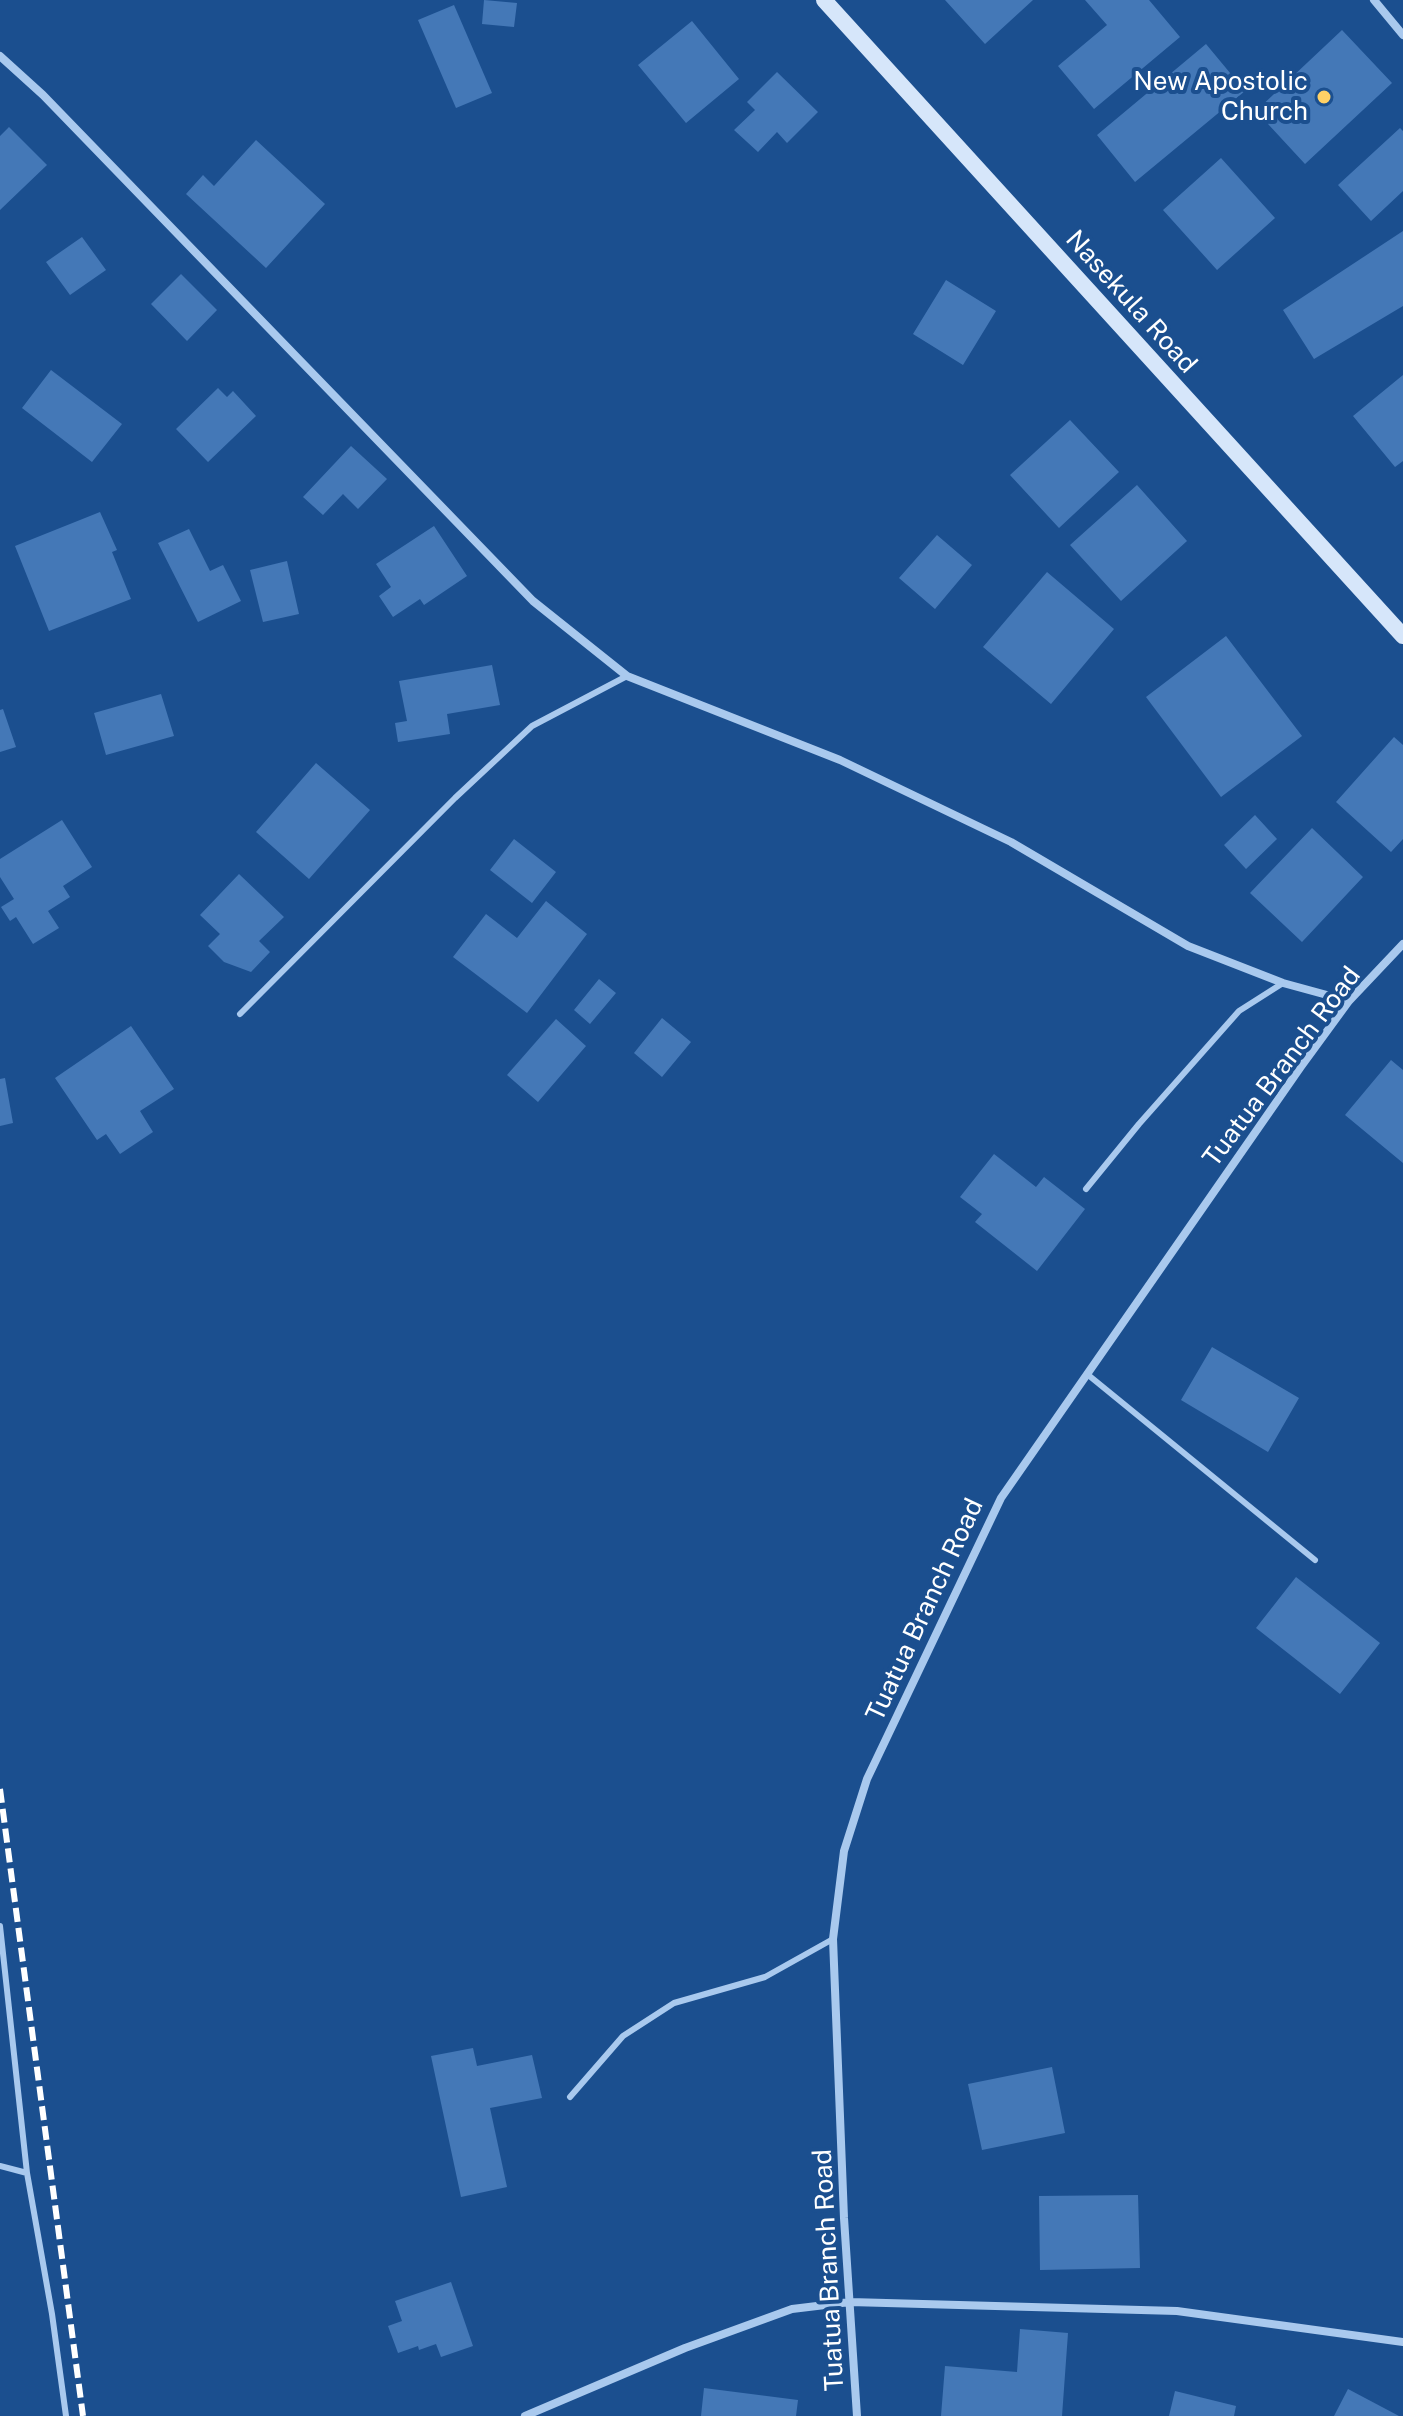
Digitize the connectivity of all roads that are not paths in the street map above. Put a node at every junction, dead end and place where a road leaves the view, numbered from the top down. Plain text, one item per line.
1 (824, 0) edge
2 (1374, 0) edge
3 (1403, 35) edge
4 (0, 56) edge
5 (1403, 636) edge
6 (627, 676) junction
7 (1403, 944) edge
8 (1283, 983) junction
9 (1349, 1001) junction
10 (240, 1014) dead end
11 (1086, 1189) dead end
12 (1087, 1374) junction
13 (1315, 1560) dead end
14 (0, 1926) edge
15 (833, 1939) junction
16 (570, 2097) dead end
17 (0, 2166) edge
18 (27, 2173) junction
19 (850, 2302) junction
20 (1403, 2342) edge
21 (66, 2416) edge
22 (525, 2416) edge
23 (857, 2416) edge

1 - 5 main road, Nasekula Road
2 - 3 street
4 - 6 street
6 - 8 street
6 - 10 lane
7 - 9 street, Tuatua Branch Road
8 - 9 street
8 - 11 lane
9 - 12 street, Tuatua Branch Road
12 - 13 lane
12 - 15 street, Tuatua Branch Road
14 - 18 lane
15 - 16 lane
15 - 19 street, Tuatua Branch Road
17 - 18 lane
18 - 21 lane
19 - 20 street
19 - 22 street
19 - 23 street, Tuatua Branch Road

